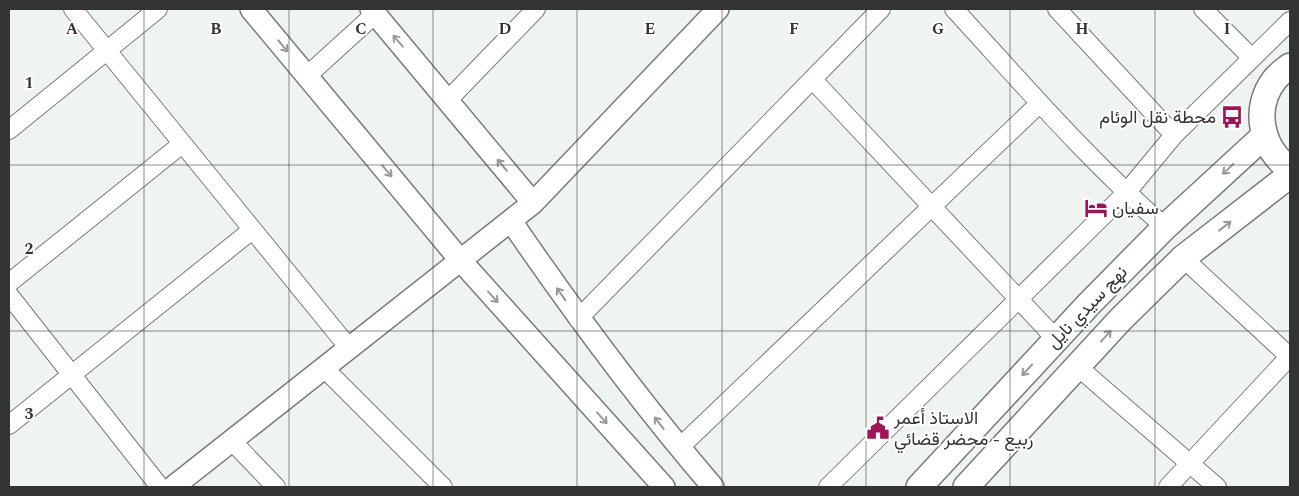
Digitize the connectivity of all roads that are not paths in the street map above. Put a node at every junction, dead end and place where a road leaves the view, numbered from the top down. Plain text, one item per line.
1 (73, 9) edge
2 (158, 9) edge
3 (251, 9) edge
4 (536, 9) edge
5 (718, 9) edge
6 (881, 9) edge
7 (954, 9) edge
8 (1056, 9) edge
9 (1203, 9) edge
10 (373, 11) edge
11 (1290, 21) edge
12 (107, 50) junction
13 (1252, 58) junction
14 (1290, 66) edge
15 (308, 75) junction
16 (813, 80) junction
17 (448, 100) junction
18 (1040, 102) junction
19 (9, 130) edge
20 (1174, 136) junction
21 (1264, 136) junction
22 (182, 144) junction
23 (1290, 169) edge
24 (1290, 175) edge
25 (1126, 193) junction
26 (534, 203) junction
27 (931, 204) junction
28 (511, 221) junction
29 (1165, 227) junction
30 (252, 230) junction
31 (1183, 258) junction
32 (461, 261) junction
33 (9, 283) edge
34 (9, 295) edge
35 (1020, 299) junction
36 (578, 319) junction
37 (1056, 339) junction
38 (349, 348) junction
39 (1290, 356) edge
40 (1078, 367) junction
41 (324, 368) junction
42 (71, 375) junction
43 (9, 425) edge
44 (231, 440) junction
45 (679, 448) junction
46 (1190, 463) junction
47 (160, 487) edge
48 (173, 487) edge
49 (276, 487) edge
50 (443, 487) edge
51 (664, 487) edge
52 (712, 487) edge
53 (828, 487) edge
54 (919, 487) edge
55 (966, 487) edge
56 (1168, 487) edge
57 (1217, 487) edge

1 - 12 street
2 - 12 street
3 -> 15 street
4 - 17 street
5 - 26 street
6 - 16 street
7 - 18 street
8 - 20 street
9 - 13 street
10 - 15 street
17 -> 10 street
11 - 13 street
12 - 19 street
12 - 22 street
13 - 20 street
14 - 21 main road
15 -> 32 street
16 - 27 street
16 - 36 street
26 -> 17 street
18 - 25 street
18 - 27 street
20 - 25 street
21 - 23 main road
21 -> 29 main road, نهج سيدي نايل
22 - 30 street
22 - 33 street
31 -> 24 main road, نهج سيدي نايل
25 - 29 street
25 - 35 street
26 - 28 street
27 - 35 street
27 - 45 street
28 - 32 street
36 -> 28 street
29 - 37 main road, نهج سيدي نايل
30 - 38 street
30 - 42 street
31 - 39 street
40 -> 31 main road, نهج سيدي نايل
32 - 38 street
32 -> 51 street
34 - 42 street
35 - 37 street
35 - 53 street
45 -> 36 street
37 -> 54 main road, نهج سيدي نايل
38 - 41 street
39 - 46 street
40 - 46 street
40 - 55 main road, نهج سيدي نايل
41 - 44 street
41 - 50 street
42 - 43 street
42 - 47 street
44 - 48 street
44 - 49 street
45 - 52 street
46 - 56 street
46 - 57 street

